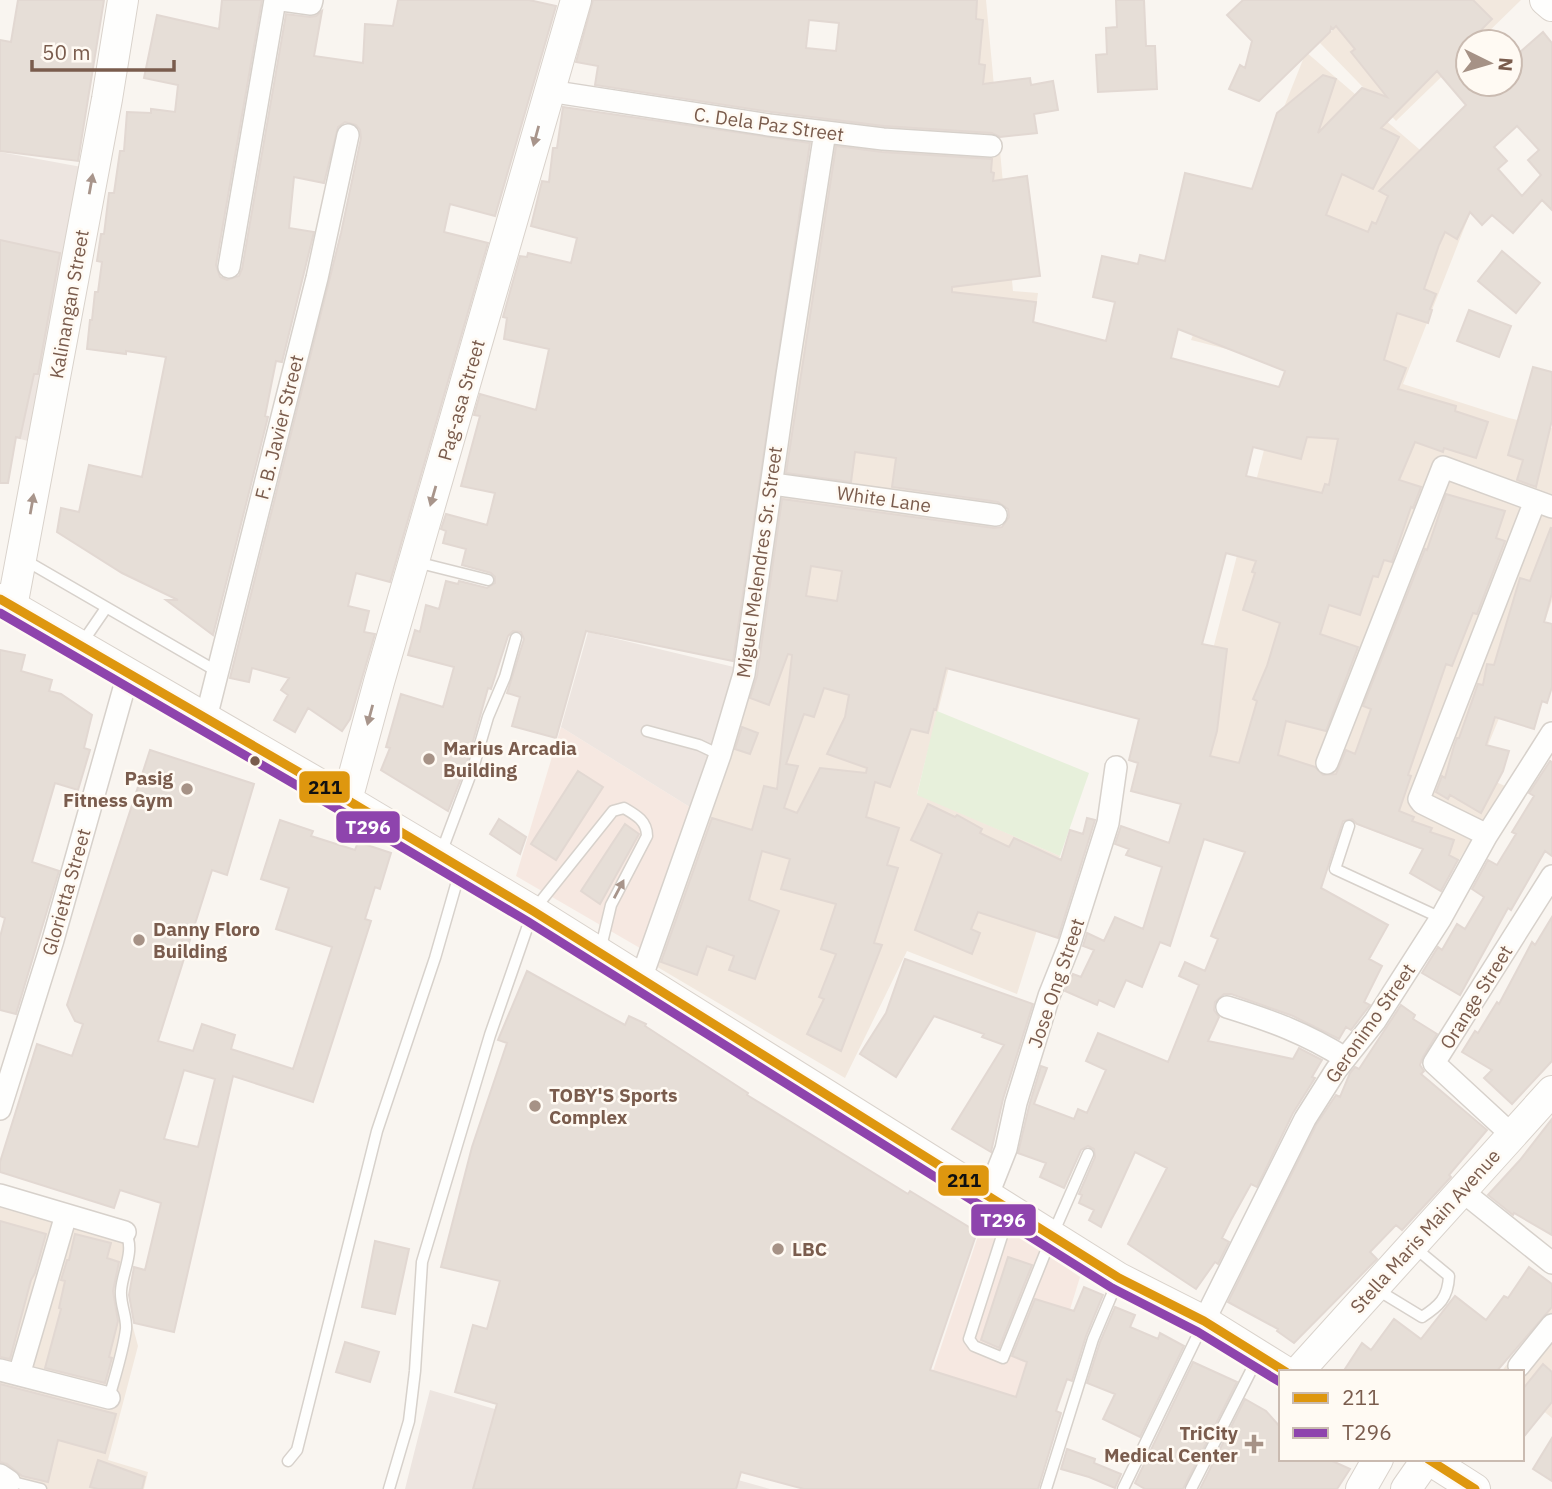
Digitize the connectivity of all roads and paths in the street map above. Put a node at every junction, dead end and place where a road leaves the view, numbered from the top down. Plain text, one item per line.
1 (123, 0) edge
2 (275, 0) edge
3 (282, 0) edge
4 (312, 0) edge
5 (576, 0) edge
6 (1545, 0) edge
7 (1552, 6) edge
8 (549, 90) junction
9 (825, 132) junction
10 (348, 135) dead end
11 (990, 146) dead end
12 (229, 267) dead end
13 (773, 484) junction
14 (1543, 504) edge
15 (996, 515) dead end
16 (22, 559) junction
17 (414, 562) junction
18 (488, 580) dead end
19 (6, 603) edge
20 (106, 607) junction
21 (516, 638) dead end
22 (80, 646) junction
23 (218, 672) junction
24 (128, 674) junction
25 (206, 718) junction
26 (648, 732) dead end
27 (1552, 733) edge
28 (720, 755) junction
29 (1327, 763) dead end
30 (1116, 767) dead end
31 (347, 800) junction
32 (1349, 826) dead end
33 (1487, 835) junction
34 (450, 862) junction
35 (1552, 876) edge
36 (533, 911) junction
37 (1441, 918) junction
38 (599, 954) junction
39 (642, 979) junction
40 (1227, 1007) dead end
41 (1345, 1058) junction
42 (1552, 1091) edge
43 (0, 1110) edge
44 (1512, 1135) junction
45 (1088, 1154) dead end
46 (1462, 1191) junction
47 (0, 1195) edge
48 (998, 1204) junction
49 (66, 1215) junction
50 (125, 1232) joint
51 (1052, 1236) junction
52 (1412, 1245) junction
53 (1552, 1263) edge
54 (1119, 1278) junction
55 (1374, 1288) junction
56 (1204, 1321) junction
57 (1552, 1325) edge
58 (1259, 1356) junction
59 (1519, 1366) dead end
60 (1283, 1370) edge
61 (1300, 1370) edge
62 (9, 1372) edge
63 (109, 1398) joint
64 (288, 1461) dead end
65 (1377, 1461) edge
66 (1426, 1461) edge
67 (1430, 1461) edge
68 (5, 1482) edge
69 (41, 1489) edge
70 (389, 1489) edge
71 (1045, 1489) edge
72 (1123, 1489) edge
73 (1191, 1489) edge
74 (1360, 1489) edge
75 (1406, 1489) edge
76 (1475, 1489) edge

16 -> 1 main road, Kalinangan Street
2 - 12 street
3 - 4 street
5 - 8 main road, Pag-asa Street
6 - 7 main road
8 - 9 street, C. Dela Paz Street
8 -> 17 main road, Pag-asa Street
9 - 11 street, C. Dela Paz Street
9 - 13 street, Miguel Melendres Sr. Street
10 - 23 street, F. B. Javier Street
13 - 15 street, White Lane
13 - 28 street, Miguel Melendres Sr. Street
14 - 29 street
14 - 33 street
16 - 19 main road, Kalinangan Street
16 - 20 lane
17 - 18 lane
17 -> 31 main road, Pag-asa Street
19 - 22 main road
20 - 22 lane
20 - 23 lane
21 - 34 lane
22 - 24 main road
23 - 25 street, F. B. Javier Street
24 - 25 main road
24 - 43 street, Glorietta Street
25 - 31 main road
26 - 28 lane
27 - 33 street, Geronimo Street
28 - 39 street, Miguel Melendres Sr. Street
30 - 48 street, Jose Ong Street
31 - 34 main road
32 - 37 lane
33 - 37 street, Geronimo Street
34 - 36 main road
34 - 64 lane
35 - 44 street, Orange Street
36 - 38 main road
38 -> 36 lane
36 - 70 lane
37 - 41 street, Geronimo Street
38 - 39 main road
39 - 48 main road
40 - 41 street
41 - 56 street, Geronimo Street
42 - 44 main road, Stella Maris Main Avenue
44 - 46 main road, Stella Maris Main Avenue
45 - 51 lane
46 - 52 main road, Stella Maris Main Avenue
46 - 53 street
47 - 49 street
48 - 51 main road
48 - 51 lane
49 - 50 street
49 - 62 street
50 - 63 lane
51 - 54 main road
52 - 55 main road, Stella Maris Main Avenue
52 - 55 lane
54 - 56 main road
54 - 71 lane
55 - 61 main road, Stella Maris Main Avenue
56 - 58 main road
56 - 72 lane
57 - 59 street
58 - 60 main road
58 - 73 lane
62 - 63 street
65 - 74 main road
66 - 75 main road
67 - 76 main road
68 - 69 lane

